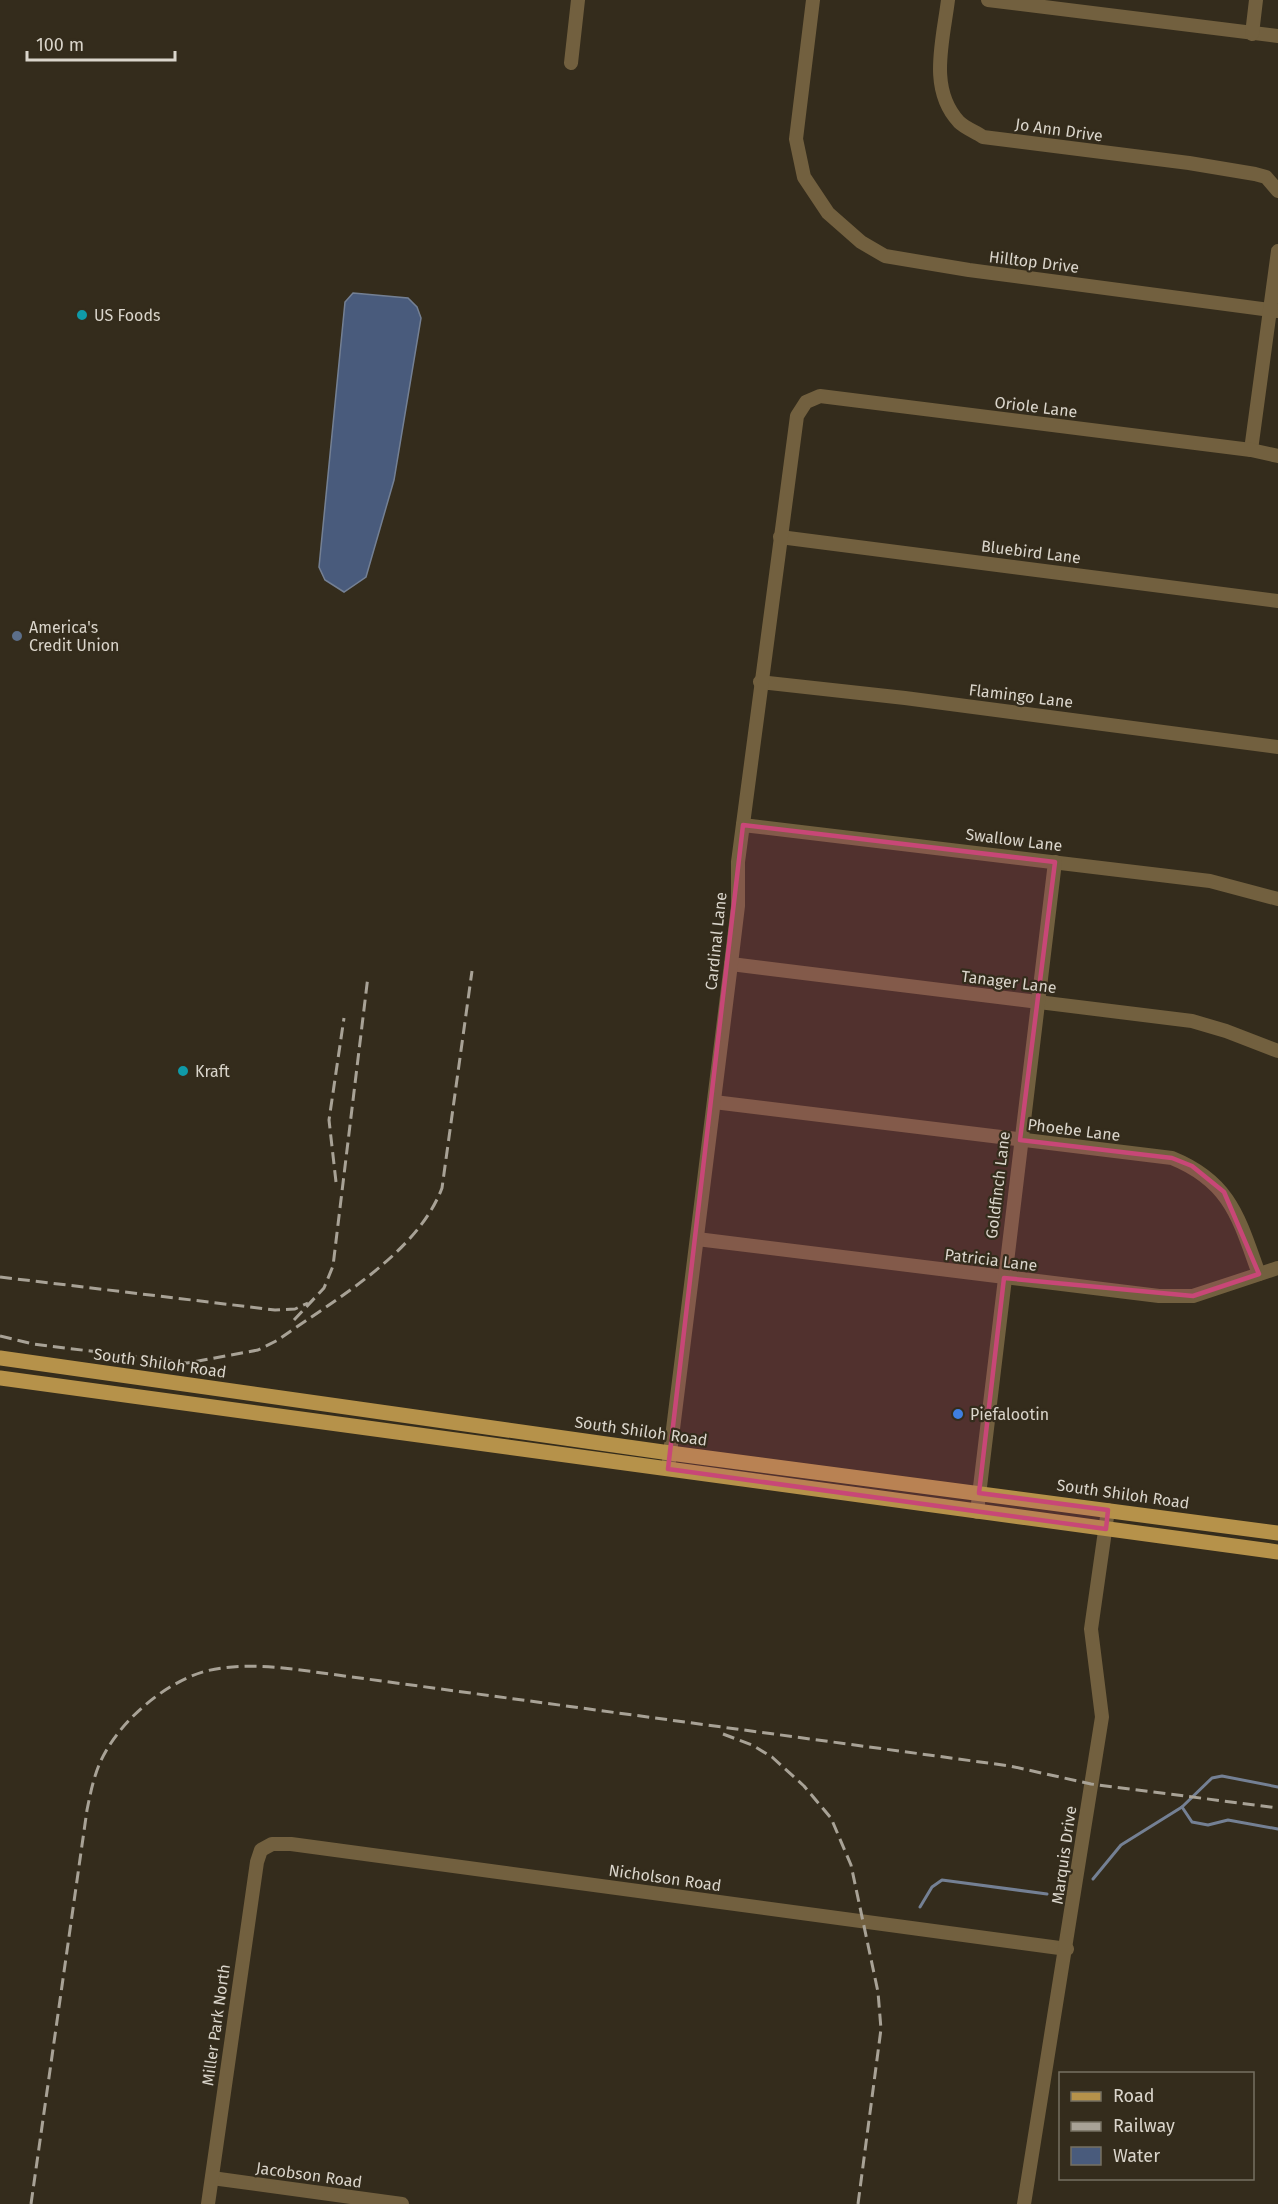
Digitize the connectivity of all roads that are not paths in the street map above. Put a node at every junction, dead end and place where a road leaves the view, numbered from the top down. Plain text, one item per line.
1 (578, 0) edge
2 (813, 0) edge
3 (948, 0) edge
4 (988, 0) edge
5 (1256, 0) edge
6 (1252, 34) junction
7 (1278, 36) edge
8 (572, 63) dead end
9 (1278, 191) edge
10 (1278, 251) edge
11 (1274, 310) edge
12 (797, 416) joint
13 (1251, 450) junction
14 (1278, 456) edge
15 (780, 537) junction
16 (1278, 601) edge
17 (760, 682) junction
18 (1278, 747) edge
19 (743, 825) junction
20 (1054, 862) junction
21 (1278, 899) edge
22 (731, 964) junction
23 (1038, 1003) junction
24 (1278, 1051) edge
25 (714, 1102) junction
26 (1020, 1140) junction
27 (696, 1239) junction
28 (1278, 1268) edge
29 (1259, 1274) junction
30 (1004, 1278) junction
31 (0, 1358) edge
32 (0, 1378) edge
33 (670, 1453) junction
34 (668, 1469) junction
35 (979, 1493) junction
36 (1108, 1510) junction
37 (976, 1512) junction
38 (1106, 1529) junction
39 (1278, 1533) edge
40 (1278, 1552) edge
41 (261, 1850) joint
42 (1067, 1949) junction
43 (212, 2178) junction
44 (208, 2204) edge
45 (402, 2204) edge
46 (1024, 2204) edge

1 - 8 street
2 - 11 street, Hilltop Drive
3 - 9 street, Jo Ann Drive
4 - 6 street
5 - 6 street
6 - 7 street
10 - 11 street
11 - 13 street
12 - 13 street, Oriole Lane
12 - 15 street, Cardinal Lane
13 - 14 street, Oriole Lane
15 - 16 street, Bluebird Lane
15 - 17 street, Cardinal Lane
17 - 18 street, Flamingo Lane
17 - 19 street, Cardinal Lane
19 - 20 street, Swallow Lane
19 - 22 street, Cardinal Lane
20 - 21 street, Swallow Lane
20 - 23 street, Goldfinch Lane
22 - 23 street, Tanager Lane
22 - 25 street, Cardinal Lane
23 - 24 street, Tanager Lane
23 - 26 street, Goldfinch Lane
25 - 26 street, Phoebe Lane
25 - 27 street, Cardinal Lane
26 - 29 street, Phoebe Lane
26 - 30 street, Goldfinch Lane
27 - 30 street, Patricia Lane
27 - 33 street, Cardinal Lane
28 - 29 street, Patricia Lane
29 - 30 street, Patricia Lane
30 - 35 street, Goldfinch Lane
31 - 33 main road, South Shiloh Road
32 - 34 main road, South Shiloh Road
33 - 34 street, Cardinal Lane
33 - 35 main road, South Shiloh Road
34 - 37 main road, South Shiloh Road
35 - 36 main road, South Shiloh Road
35 - 37 street, Goldfinch Lane
36 - 38 street, Marquis Drive
36 - 39 main road, South Shiloh Road
37 - 38 main road, South Shiloh Road
38 - 40 main road, South Shiloh Road
38 - 42 street, Marquis Drive
41 - 42 street, Nicholson Road
41 - 43 street, Miller Park North
42 - 46 street, Marquis Drive
43 - 44 street, Miller Park North
43 - 45 street, Jacobson Road

